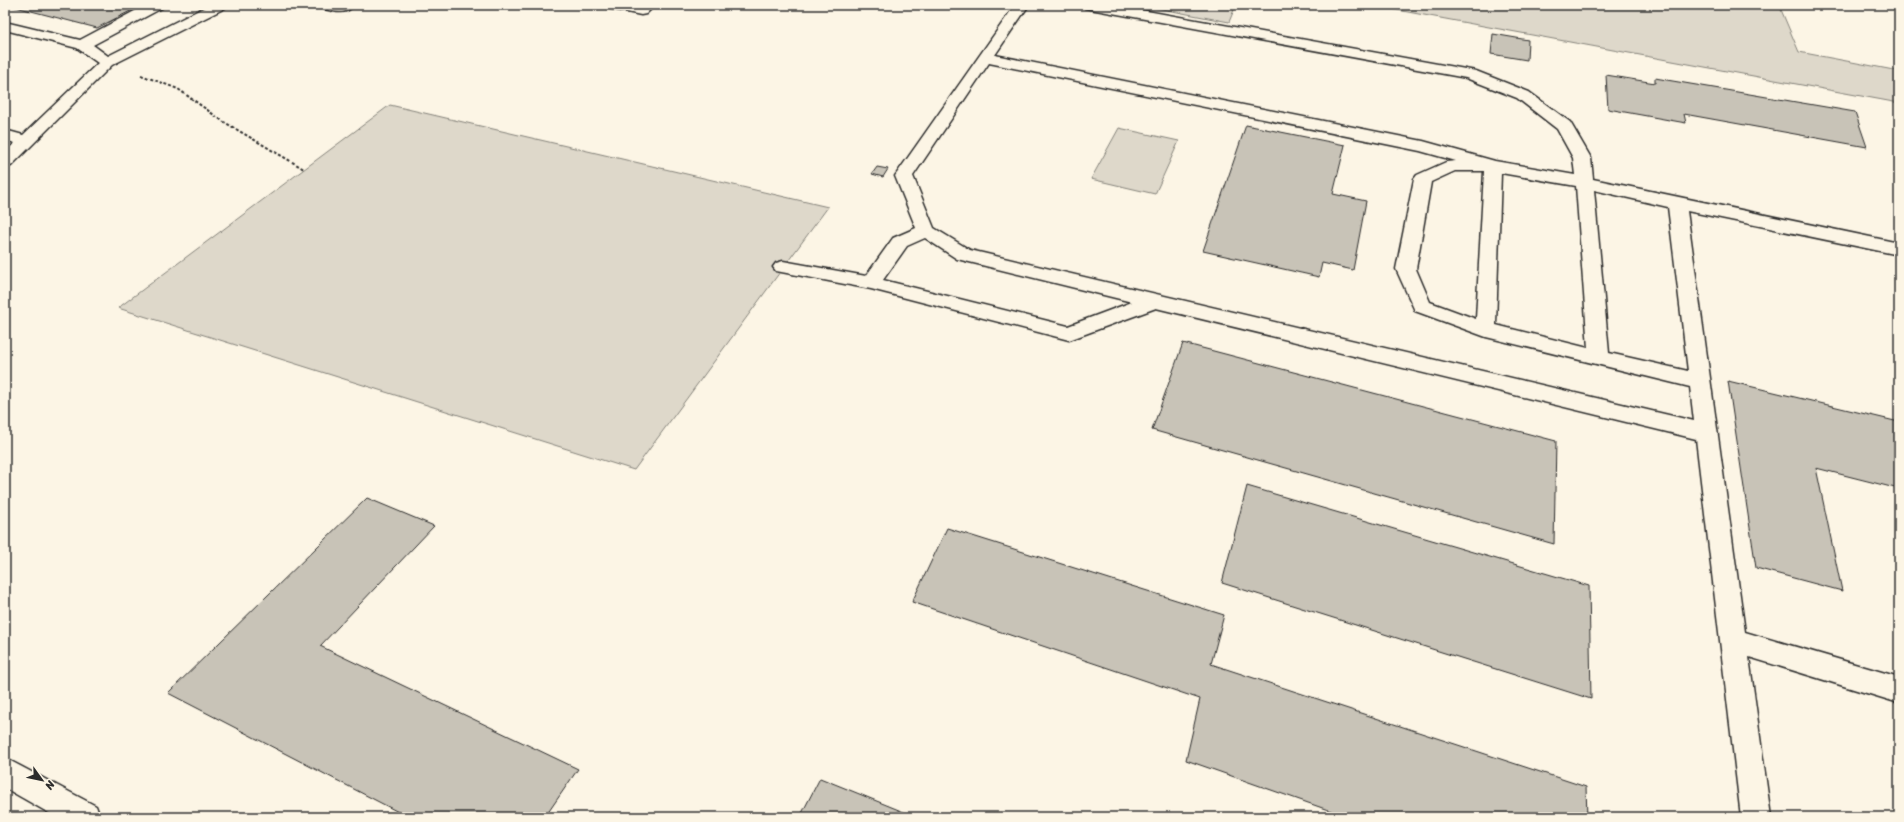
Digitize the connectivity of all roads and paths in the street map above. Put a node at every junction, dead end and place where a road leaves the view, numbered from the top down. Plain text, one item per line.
1 (157, 5) edge
2 (220, 5) edge
3 (326, 5) edge
4 (347, 5) edge
5 (612, 5) edge
6 (648, 5) edge
7 (1022, 5) edge
8 (1090, 5) edge
9 (5, 26) edge
10 (82, 45) junction
11 (986, 58) junction
12 (107, 62) junction
13 (5, 135) edge
14 (26, 141) junction
15 (5, 162) edge
16 (1493, 166) junction
17 (304, 169) dead end
18 (1583, 182) junction
19 (1677, 203) junction
20 (926, 231) junction
21 (1899, 249) edge
22 (783, 267) dead end
23 (870, 283) junction
24 (1155, 301) junction
25 (1486, 330) junction
26 (1599, 358) junction
27 (1700, 382) junction
28 (1707, 433) junction
29 (1733, 640) junction
30 (1899, 690) edge
31 (5, 772) edge
32 (85, 817) edge
33 (1756, 817) edge

1 - 10 lane
2 - 12 lane
3 - 4 lane
5 - 6 lane
7 - 11 lane
8 - 18 lane
9 - 10 lane
10 - 12 lane
11 - 16 lane
11 - 20 lane
12 - 14 lane
12 - 17 path
13 - 14 lane
14 - 15 lane
16 - 18 lane
16 - 25 lane
16 - 25 lane
18 - 19 lane
18 - 26 lane
19 - 21 lane
19 - 27 lane
20 - 23 lane
20 - 24 lane
22 - 23 lane
23 - 24 lane
24 - 28 lane
25 - 26 lane
26 - 27 lane
27 - 28 lane
28 - 29 lane
29 - 30 lane
29 - 33 lane
31 - 32 lane

